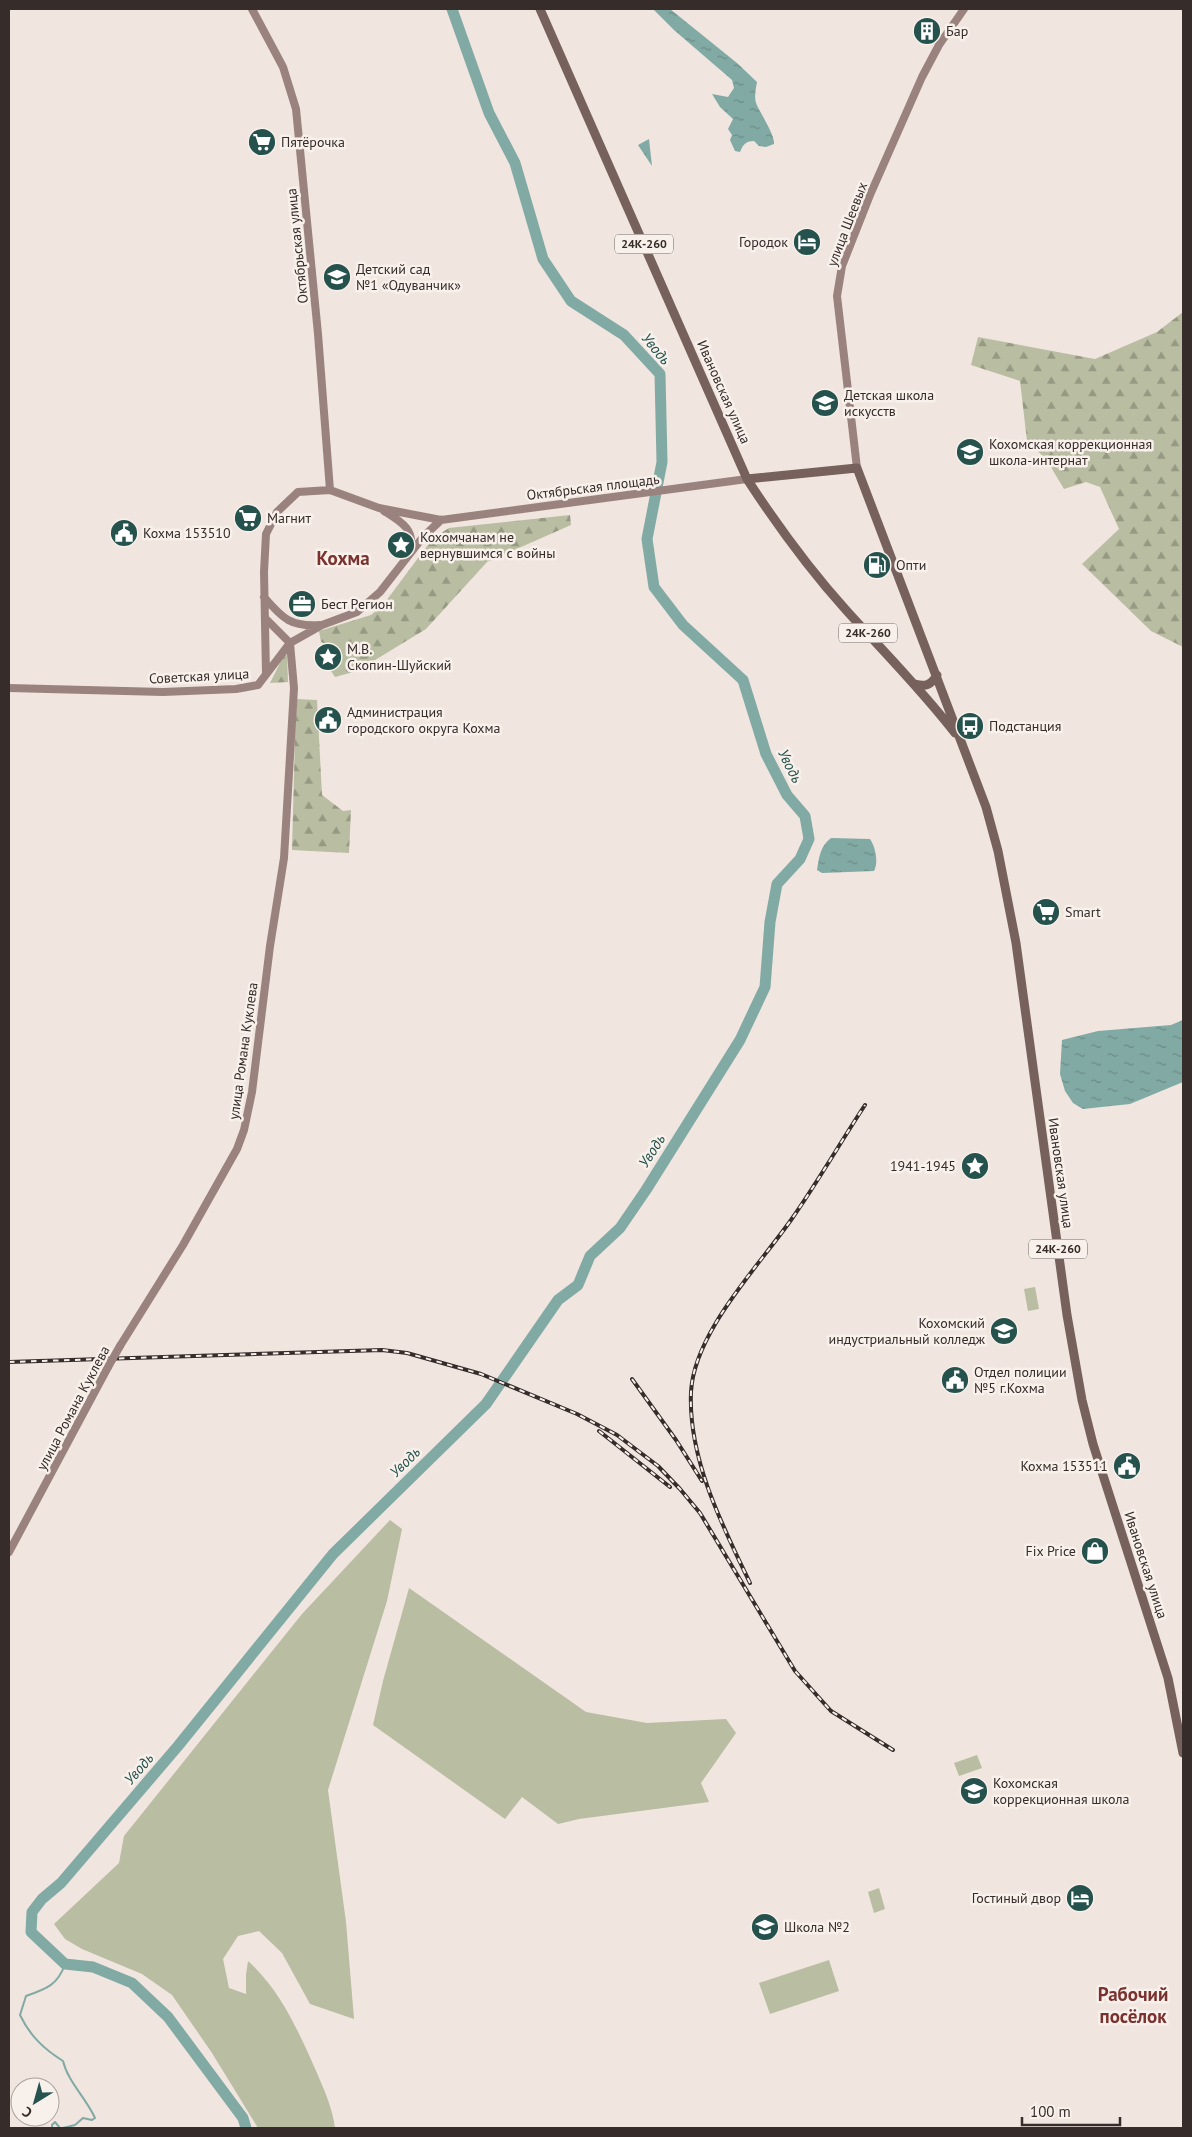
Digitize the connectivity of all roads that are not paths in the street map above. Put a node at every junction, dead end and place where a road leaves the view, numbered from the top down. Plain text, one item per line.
1 (252, 9) edge
2 (540, 9) edge
3 (964, 9) edge
4 (857, 468) junction
5 (748, 479) junction
6 (330, 490) junction
7 (379, 508) junction
8 (441, 520) junction
9 (406, 558) junction
10 (264, 597) junction
11 (265, 618) junction
12 (322, 625) junction
13 (290, 643) junction
14 (266, 674) junction
15 (937, 675) junction
16 (915, 684) junction
17 (9, 688) edge
18 (960, 739) junction
19 (9, 1552) edge
20 (1183, 1753) edge

1 - 6 main road, Октябрьская улица
2 - 5 main road, Ивановская улица / 24К-260
3 - 4 main road, улица Шеевых
4 - 5 main road
4 - 15 main road, Ивановская улица
5 - 8 main road, Октябрьская площадь
5 - 16 main road, Ивановская улица / 24К-260
6 - 7 main road
6 - 10 main road
7 - 8 main road, Октябрьская площадь
7 - 9 main road
8 - 9 main road, Советская улица
9 - 12 main road, Советская улица
10 - 11 main road
10 - 12 main road
11 - 13 main road
11 - 14 main road
12 - 13 main road, Советская улица
13 - 14 main road, Советская улица
13 - 19 main road, улица Романа Куклева, bridge
14 - 17 main road, Советская улица
15 - 16 main road
15 - 18 main road, Ивановская улица
16 - 18 main road, Ивановская улица / 24К-260
18 - 20 main road, Ивановская улица / 24К-260

